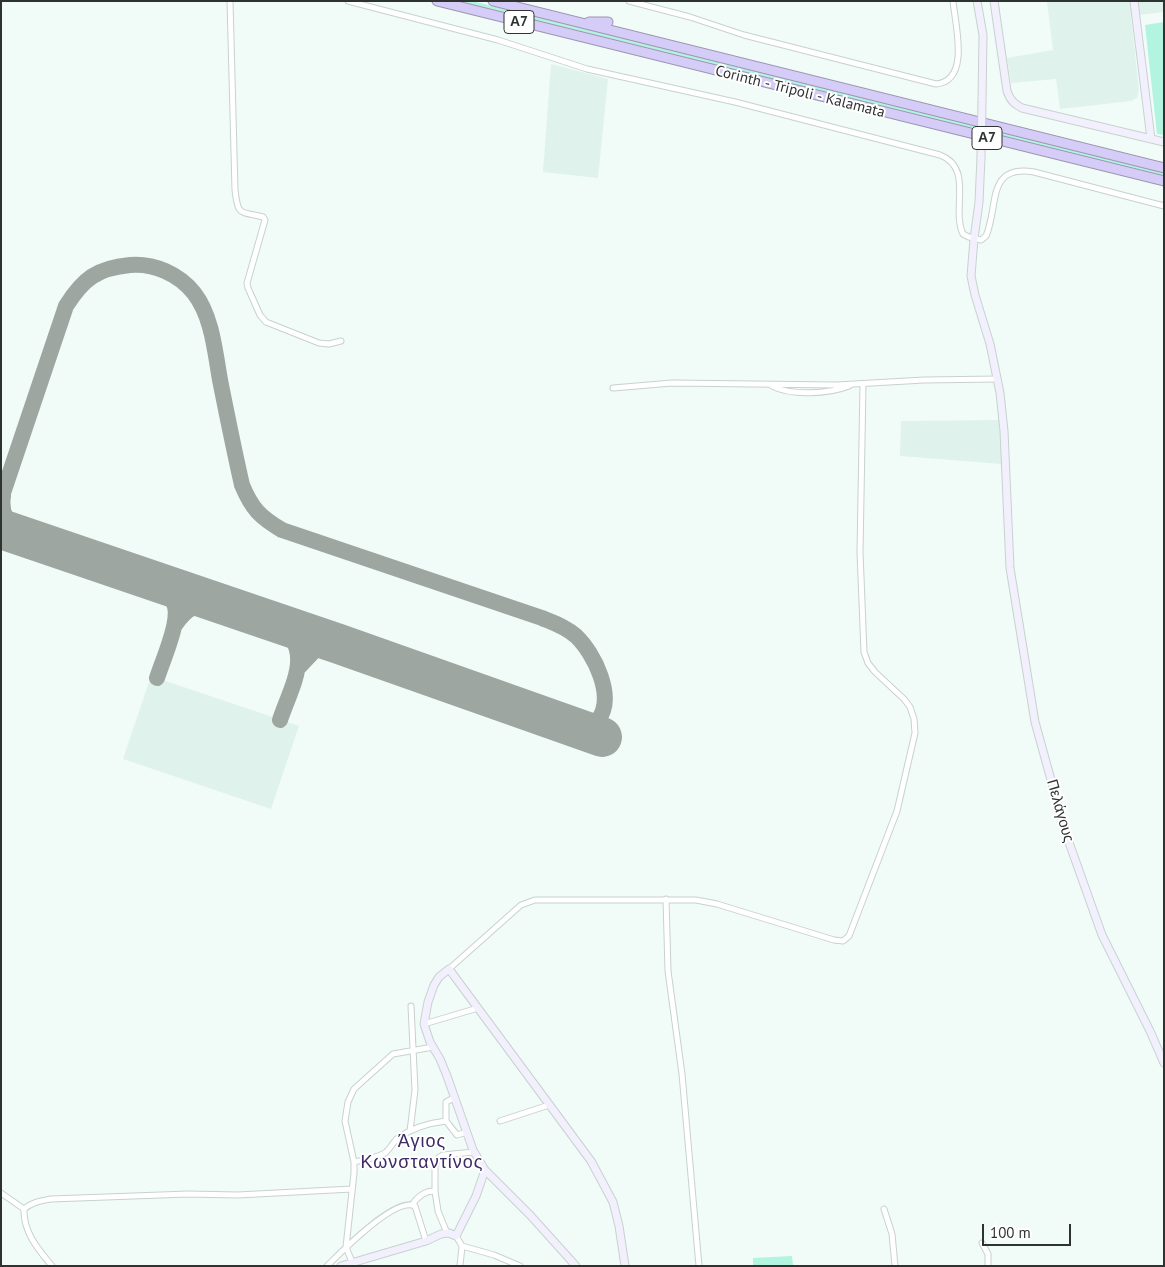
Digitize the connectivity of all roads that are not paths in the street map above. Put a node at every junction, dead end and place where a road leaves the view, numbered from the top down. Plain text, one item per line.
1 (230, 1) edge
2 (348, 1) edge
3 (437, 1) edge
4 (492, 1) edge
5 (629, 1) edge
6 (953, 1) edge
7 (977, 1) edge
8 (994, 1) edge
9 (1134, 1) edge
10 (564, 19) junction
11 (608, 22) dead end
12 (566, 34) junction
13 (580, 44) dead end
14 (693, 45) dead end
15 (736, 62) junction
16 (689, 64) junction
17 (677, 65) dead end
18 (1151, 139) junction
19 (1164, 142) edge
20 (1164, 168) edge
21 (1164, 182) edge
22 (1164, 206) edge
23 (974, 239) junction
24 (341, 341) dead end
25 (998, 379) junction
26 (863, 384) junction
27 (613, 388) dead end
28 (666, 899) junction
29 (449, 969) junction
30 (411, 1006) dead end
31 (478, 1008) junction
32 (424, 1024) junction
33 (433, 1047) junction
34 (413, 1050) junction
35 (1164, 1063) edge
36 (454, 1098) junction
37 (549, 1104) junction
38 (446, 1121) junction
39 (500, 1121) dead end
40 (410, 1131) junction
41 (468, 1132) junction
42 (474, 1152) junction
43 (354, 1162) junction
44 (484, 1170) junction
45 (352, 1189) junction
46 (435, 1190) junction
47 (1, 1193) edge
48 (412, 1204) junction
49 (24, 1209) junction
50 (884, 1209) dead end
51 (447, 1233) junction
52 (456, 1236) junction
53 (426, 1241) junction
54 (982, 1243) dead end
55 (462, 1246) junction
56 (346, 1247) junction
57 (350, 1264) edge
58 (52, 1266) edge
59 (327, 1266) edge
60 (341, 1266) edge
61 (460, 1266) edge
62 (520, 1266) edge
63 (576, 1266) edge
64 (625, 1266) edge
65 (699, 1266) edge
66 (895, 1266) edge
67 (988, 1266) edge

1 - 24 street
2 - 23 street
3 - 12 highway, Corinth - Tripoli - Kalamata / Α7
4 - 10 highway, Corinth - Tripoli - Kalamata / Α7
5 - 6 street
7 - 23 street, Πελάγους, bridge
8 - 18 street
9 - 18 street
10 - 11 highway
10 - 15 highway, Corinth - Tripoli - Kalamata / Α7
12 - 13 highway
12 - 16 highway, Corinth - Tripoli - Kalamata / Α7
14 - 15 highway
15 - 20 highway, Corinth - Tripoli - Kalamata / Α7
16 - 17 highway
16 - 21 highway, Corinth - Tripoli - Kalamata / Α7
18 - 19 street
22 - 23 street
23 - 25 street, Πελάγους
25 - 26 street
25 - 35 street, Πελάγους
26 - 27 street
26 - 28 street
28 - 29 street
28 - 65 street
29 - 31 street
29 - 32 street
30 - 34 street
31 - 32 street
31 - 37 street
32 - 33 street
33 - 34 street
33 - 36 street
34 - 40 street
34 - 43 street
36 - 38 street
36 - 41 street
37 - 39 street
37 - 64 street
38 - 40 street
38 - 41 street
40 - 43 street
41 - 42 street
42 - 44 street
42 - 46 street
43 - 45 street
44 - 52 street
44 - 63 street
45 - 49 street
45 - 56 street
46 - 48 street
46 - 51 street
47 - 49 street
48 - 53 street
48 - 56 street
49 - 58 street
50 - 66 street
51 - 52 street
51 - 53 street
52 - 55 street
53 - 57 street
54 - 67 street
55 - 61 street
55 - 62 street
56 - 57 street
56 - 59 street
57 - 60 street

